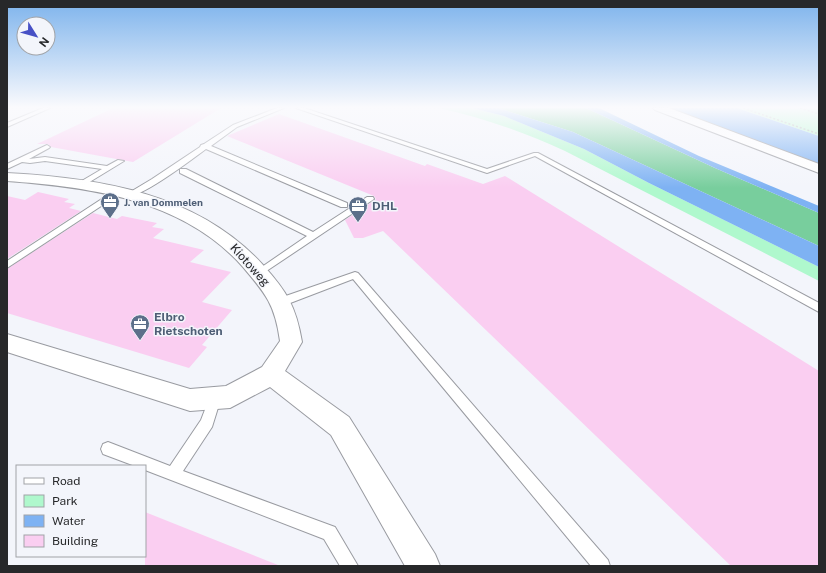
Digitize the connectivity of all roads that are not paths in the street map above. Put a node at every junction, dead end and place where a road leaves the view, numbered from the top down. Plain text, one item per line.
1 (221, 135) edge
2 (379, 135) edge
3 (729, 135) edge
4 (203, 146) junction
5 (47, 147) dead end
6 (21, 160) junction
7 (120, 161) dead end
8 (7, 167) edge
9 (108, 168) junction
10 (819, 169) edge
11 (183, 171) dead end
12 (7, 177) edge
13 (83, 184) junction
14 (126, 192) junction
15 (370, 198) dead end
16 (344, 205) dead end
17 (313, 236) junction
18 (7, 265) edge
19 (259, 273) junction
20 (282, 302) junction
21 (819, 308) edge
22 (7, 343) edge
23 (270, 374) junction
24 (214, 398) junction
25 (108, 449) dead end
26 (173, 473) junction
27 (350, 566) edge
28 (423, 566) edge
29 (602, 566) edge

1 - 4 lane
2 - 21 lane
3 - 10 street
4 - 14 lane
4 - 16 lane
5 - 6 lane
6 - 8 lane
6 - 9 lane
7 - 9 lane
9 - 13 lane
11 - 17 lane
12 - 13 street, Kiotoweg
13 - 14 street, Kiotoweg
14 - 18 lane
14 - 19 street, Kiotoweg
15 - 17 lane
17 - 19 lane
19 - 20 street, Kiotoweg
20 - 23 street, Kiotoweg
20 - 29 lane
22 - 24 street, Kiotoweg
23 - 24 street, Kiotoweg
23 - 28 street
24 - 26 lane
25 - 26 lane
26 - 27 lane

